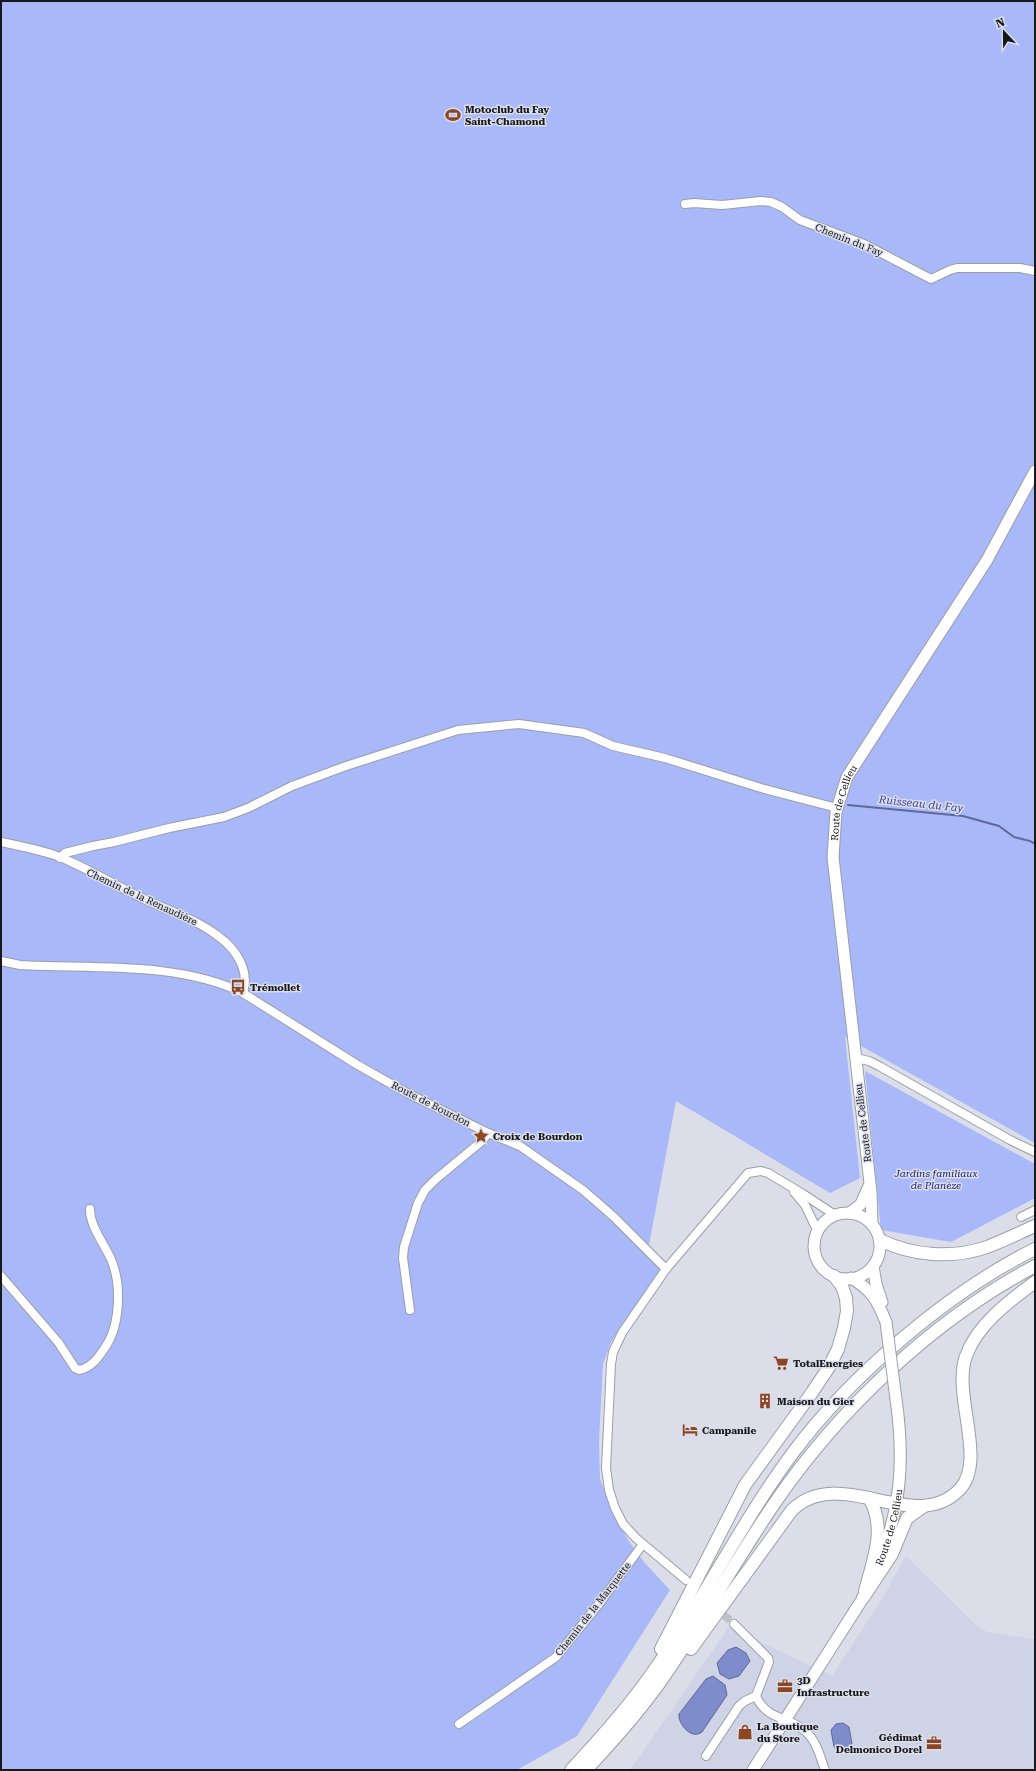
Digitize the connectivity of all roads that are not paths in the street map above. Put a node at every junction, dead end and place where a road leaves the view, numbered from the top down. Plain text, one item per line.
1 (685, 204) dead end
2 (1035, 271) edge
3 (1035, 471) edge
4 (837, 808) junction
5 (1, 842) edge
6 (60, 858) junction
7 (1, 961) edge
8 (243, 993) junction
9 (856, 1058) junction
10 (488, 1134) junction
11 (1035, 1152) edge
12 (870, 1183) junction
13 (788, 1186) junction
14 (90, 1209) dead end
15 (1035, 1210) edge
16 (850, 1213) junction
17 (835, 1215) junction
18 (1021, 1217) dead end
19 (872, 1224) junction
20 (1035, 1226) edge
21 (818, 1232) junction
22 (880, 1240) junction
23 (1035, 1249) edge
24 (873, 1266) junction
25 (1035, 1266) edge
26 (665, 1272) junction
27 (1, 1276) edge
28 (834, 1276) junction
29 (851, 1278) junction
30 (1035, 1282) edge
31 (410, 1310) dead end
32 (886, 1322) junction
33 (869, 1498) junction
34 (897, 1503) junction
35 (924, 1506) junction
36 (643, 1544) junction
37 (686, 1580) dead end
38 (864, 1598) junction
39 (734, 1624) tunnel mouth
40 (658, 1675) junction
41 (756, 1696) junction
42 (785, 1718) junction
43 (459, 1724) dead end
44 (706, 1756) dead end
45 (571, 1770) edge
46 (586, 1770) edge
47 (753, 1770) edge
48 (824, 1770) edge

1 - 2 street, Chemin du Fay
3 - 4 main road, Route de Cellieu
4 - 6 street
4 - 9 main road, Route de Cellieu
5 - 6 street, Chemin de la Renaudière
6 - 8 street, Chemin de la Renaudière
7 - 8 street, Route de Bourdon
8 - 10 street, Route de Bourdon
9 - 11 street
9 - 12 main road, Route de Cellieu
10 - 26 street, Route de Bourdon
10 - 31 street
12 - 16 main road, Route de Cellieu
12 - 19 main road, Route de Cellieu
13 - 17 street
13 - 21 street
13 - 26 street
14 - 27 street
15 - 18 street
16 - 17 main road
16 - 19 main road
17 - 21 main road
19 - 22 main road
20 - 22 highway
21 - 28 main road
22 - 24 main road
23 - 40 highway
24 - 29 main road
24 - 32 main road, Route de Cellieu
25 - 40 highway
26 - 36 street
28 - 29 main road
28 - 40 highway
29 - 32 main road, Route de Cellieu
30 - 35 highway
32 - 34 main road, Route de Cellieu, bridge
33 - 34 highway
33 - 38 highway
33 - 40 highway
34 - 35 highway
34 - 38 main road, Route de Cellieu
35 - 38 highway
36 - 37 street
36 - 43 street, Chemin de la Marquette
38 - 42 main road, Route de Cellieu
39 - 41 street
40 - 45 highway
40 - 46 highway
41 - 42 street
41 - 44 street
42 - 47 main road, Route de Cellieu
42 - 48 street

